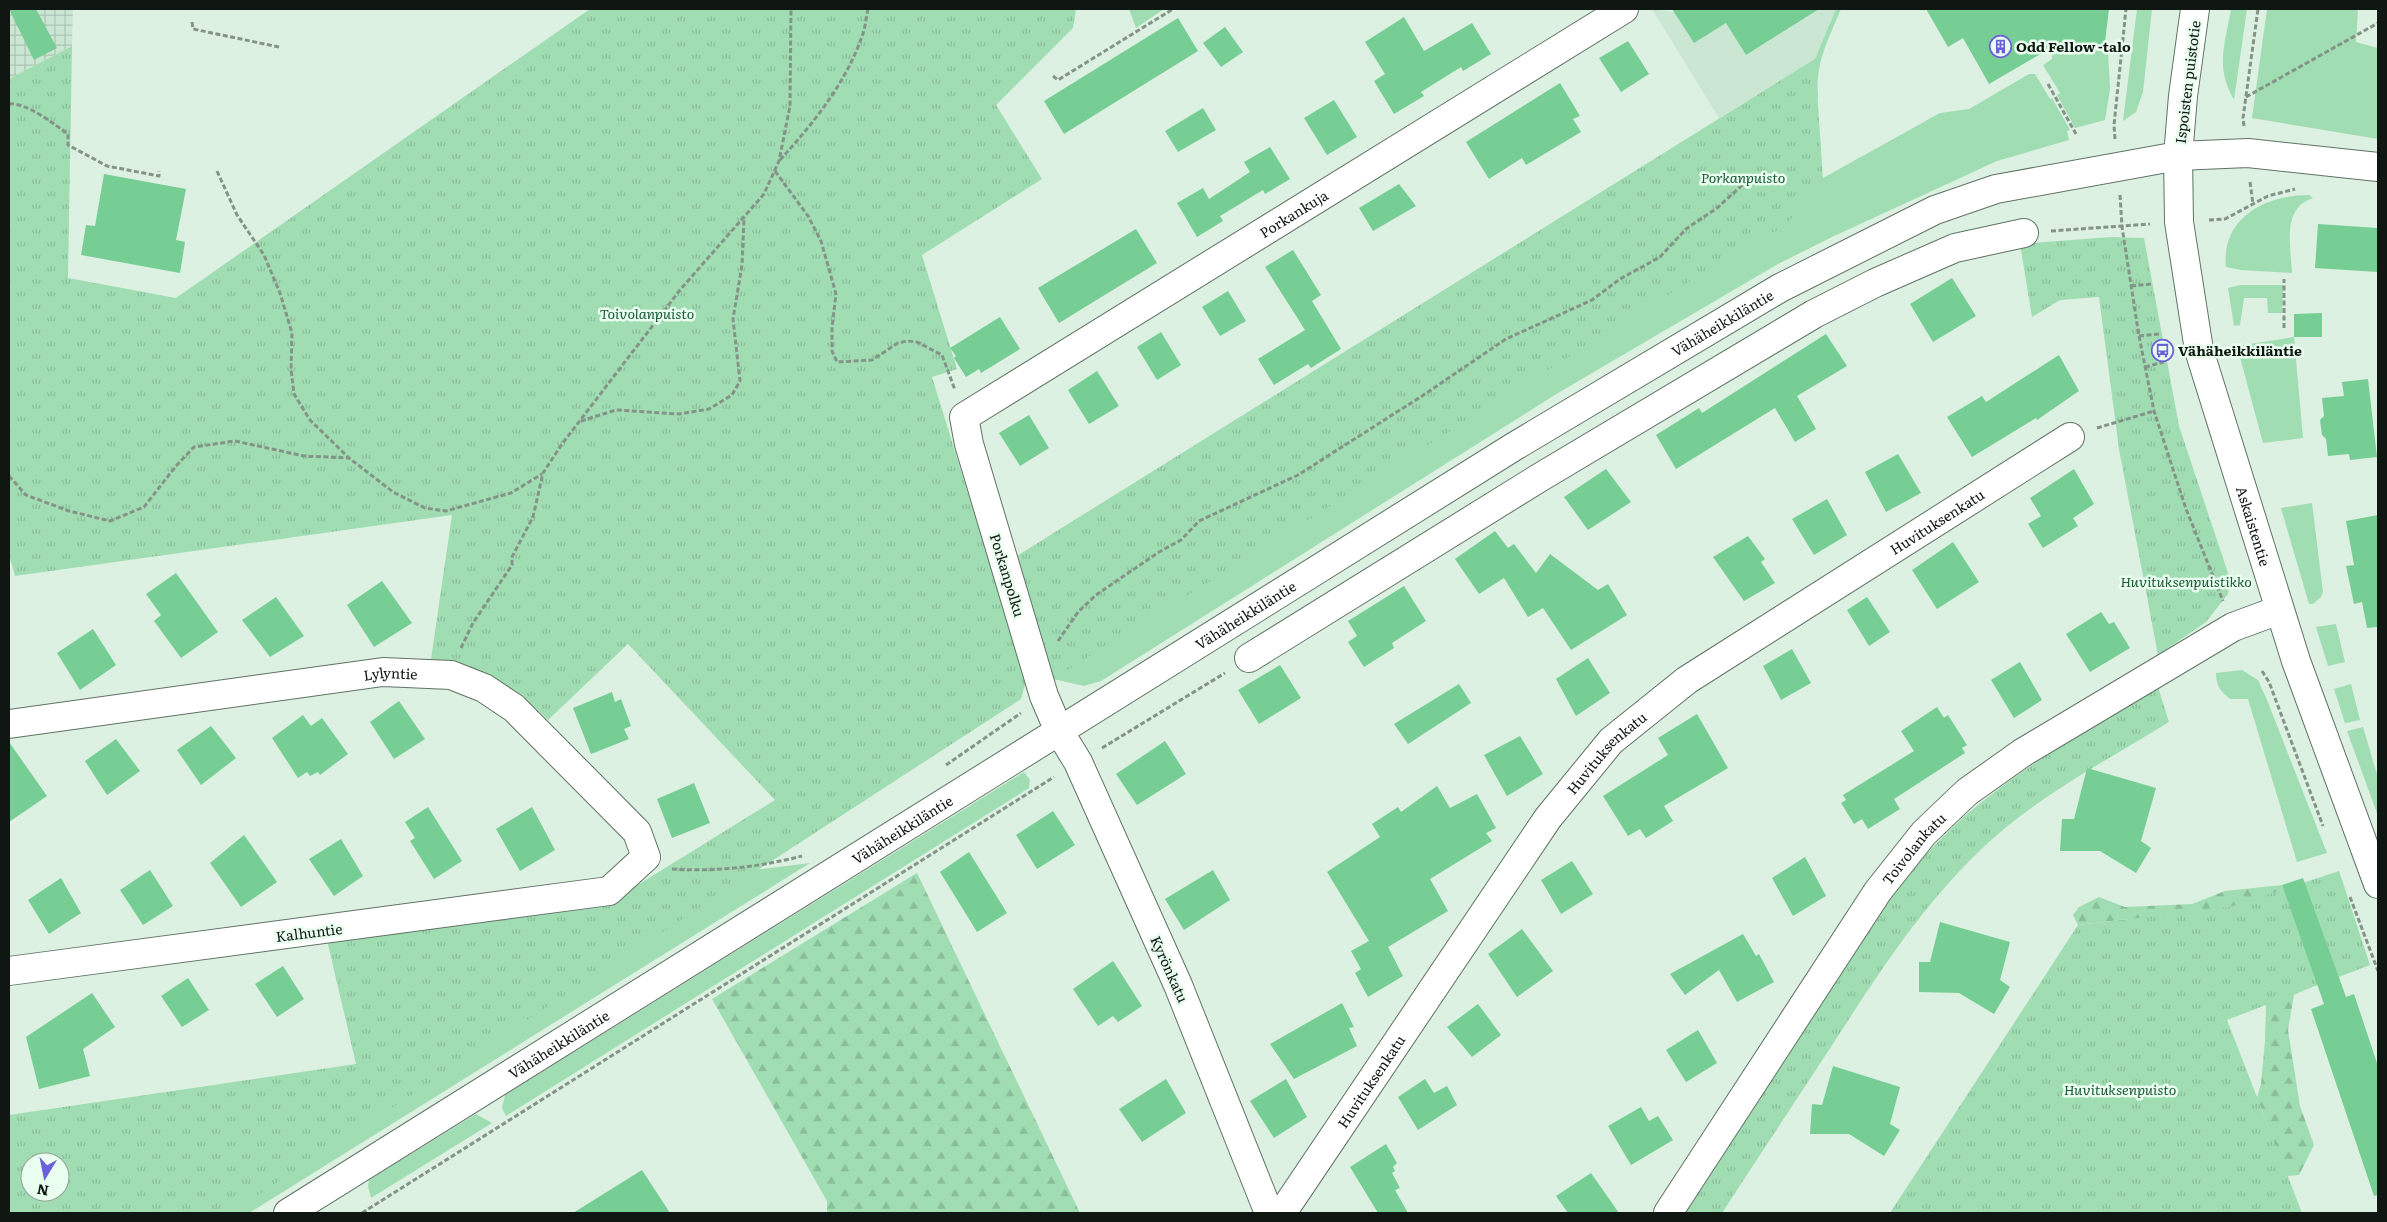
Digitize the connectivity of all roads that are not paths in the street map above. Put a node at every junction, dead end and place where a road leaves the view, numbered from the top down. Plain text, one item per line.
1 (1624, 9) edge
2 (2195, 9) edge
3 (2178, 156) junction
4 (2378, 167) edge
5 (1935, 210) junction
6 (2024, 233) road end
7 (1956, 248) junction
8 (964, 416) joint
9 (2070, 437) road end
10 (1515, 446) junction
11 (1539, 478) junction
12 (2279, 610) junction
13 (1249, 658) road end
14 (9, 724) edge
15 (1059, 731) junction
16 (2378, 884) edge
17 (609, 891) joint
18 (9, 971) edge
19 (288, 1213) edge
20 (1269, 1213) edge
21 (1282, 1213) edge
22 (1668, 1213) edge

1 - 8 street, Porkankuja
2 - 3 street, Ispoisten puistotie
3 - 4 street, Vähäheikkiläntie
3 - 5 street, Vähäheikkiläntie
3 - 12 street, Askaistentie
5 - 7 street
5 - 10 street, Vähäheikkiläntie
6 - 7 street
7 - 11 street
8 - 15 street, Porkanpolku
9 - 21 street, Huvituksenkatu
10 - 11 street
10 - 15 street, Vähäheikkiläntie
11 - 13 street
12 - 16 street, Askaistentie
12 - 22 street, Toivolankatu
14 - 17 street, Lylyntie
15 - 19 street, Vähäheikkiläntie
15 - 20 street, Kyrönkatu
17 - 18 street, Kalhuntie

